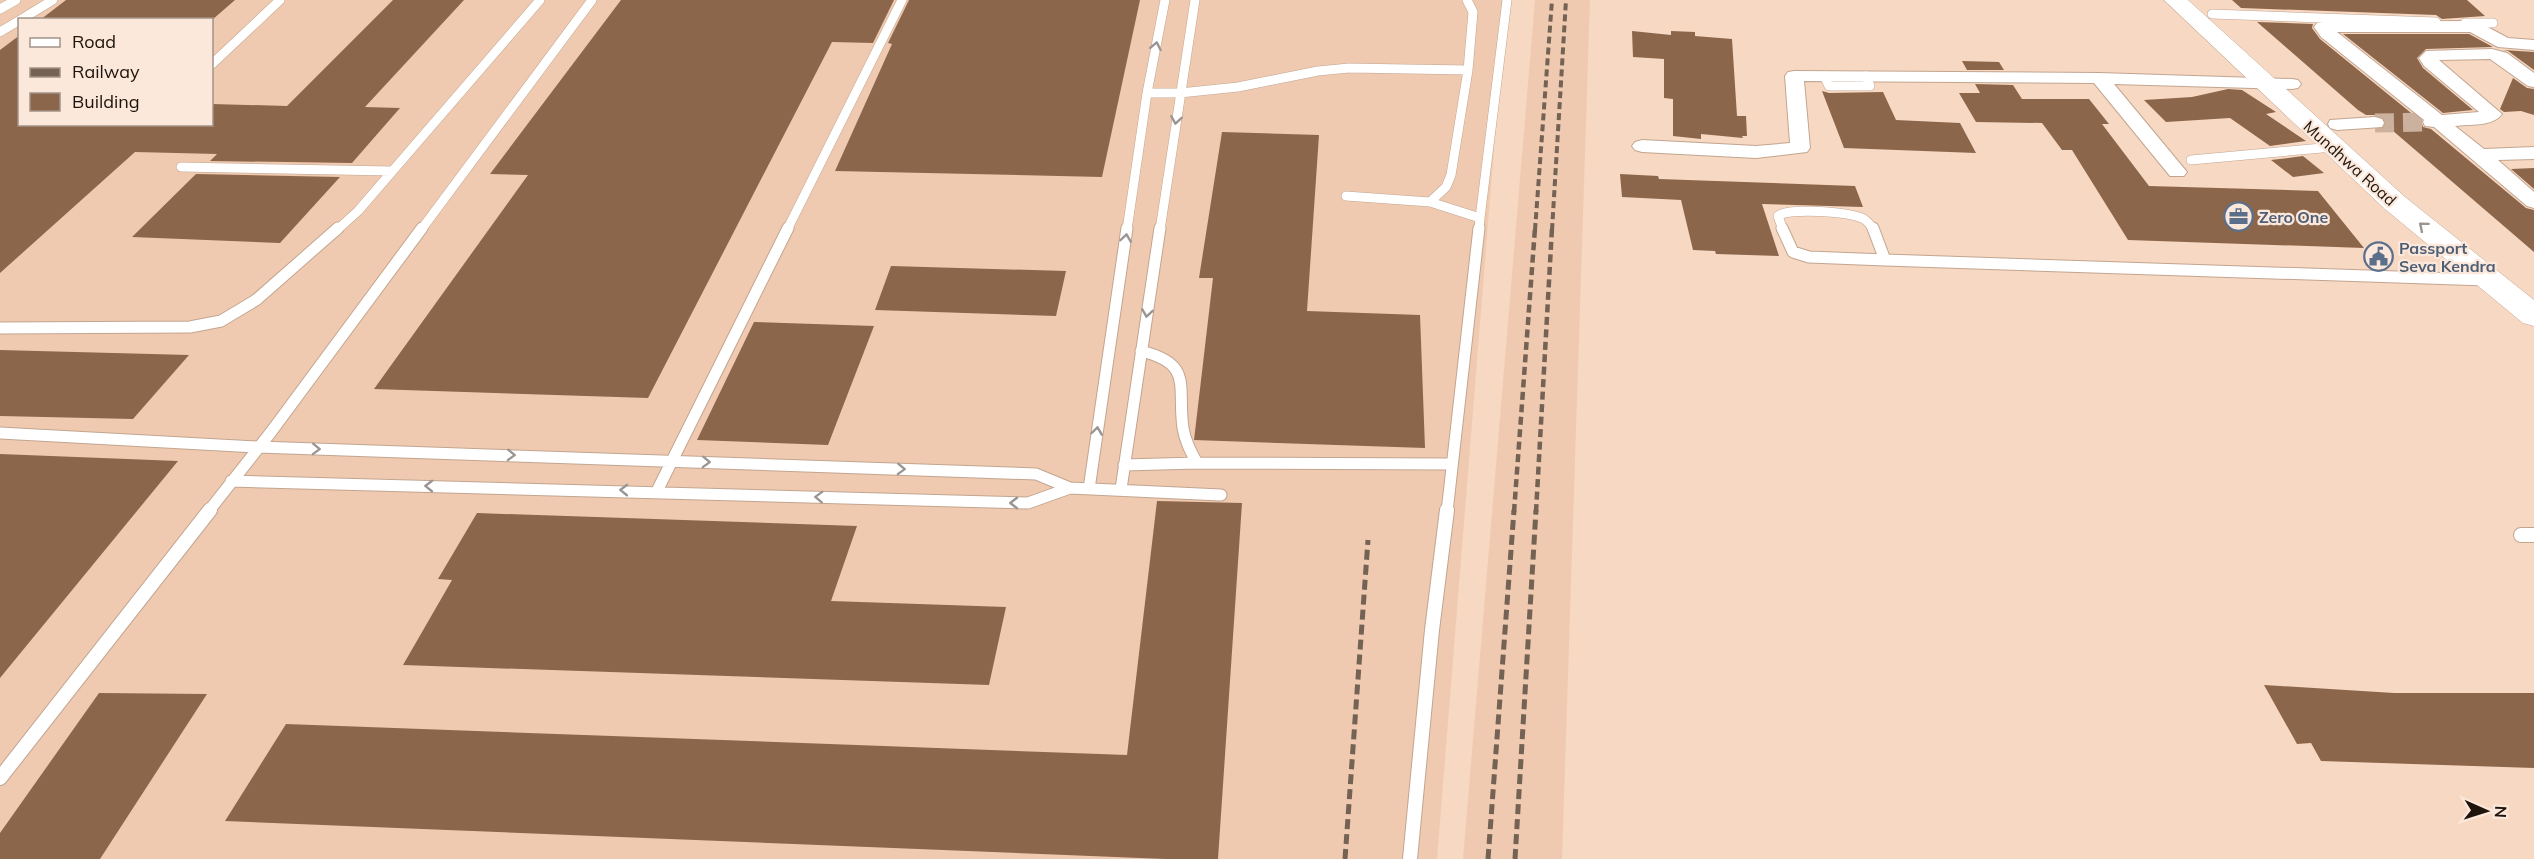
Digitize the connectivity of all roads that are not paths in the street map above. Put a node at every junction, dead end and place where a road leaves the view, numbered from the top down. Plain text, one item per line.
1 (16, 0) edge
2 (53, 0) edge
3 (280, 0) edge
4 (540, 0) edge
5 (592, 0) edge
6 (902, 0) edge
7 (1165, 0) edge
8 (1195, 0) edge
9 (1468, 0) edge
10 (1507, 0) edge
11 (2175, 0) edge
12 (2204, 7) edge
13 (0, 9) edge
14 (23, 18) edge
15 (18, 21) edge
16 (2493, 23) dead end
17 (2394, 26) junction
18 (0, 32) edge
19 (2534, 45) edge
20 (2432, 55) junction
21 (213, 63) edge
22 (1468, 70) junction
23 (2099, 78) junction
24 (2534, 82) edge
25 (2263, 83) junction
26 (2292, 84) junction
27 (1147, 93) junction
28 (1180, 93) junction
29 (2432, 122) junction
30 (2375, 123) tunnel mouth
31 (2335, 136) junction
32 (1642, 146) dead end
33 (2534, 153) edge
34 (2480, 155) junction
35 (2184, 166) joint
36 (181, 167) dead end
37 (392, 171) junction
38 (1347, 196) dead end
39 (1430, 202) junction
40 (2534, 202) edge
41 (1480, 218) junction
42 (1886, 261) junction
43 (2487, 280) junction
44 (2530, 303) edge
45 (0, 328) edge
46 (1141, 351) junction
47 (0, 433) edge
48 (258, 447) junction
49 (671, 460) junction
50 (1197, 463) junction
51 (1451, 464) junction
52 (1124, 465) junction
53 (231, 482) junction
54 (1070, 488) junction
55 (1089, 489) junction
56 (1121, 489) junction
57 (657, 491) junction
58 (1221, 495) dead end
59 (0, 778) edge
60 (1410, 859) edge

1 - 13 lane
2 - 14 lane
3 - 21 lane
4 - 37 lane
5 - 48 lane
6 - 49 lane
27 -> 7 lane
8 - 28 lane
9 - 22 lane
10 - 41 lane
11 - 25 main road, Mundhwa Road
12 - 16 lane
12 - 26 main road, Mundhwa Road
15 - 18 lane
17 - 19 street
17 - 20 street
17 - 29 street
20 - 24 street
20 - 29 street
22 - 28 lane
22 - 39 lane
23 - 25 street
23 - 32 street
23 - 35 street
25 - 26 street
25 - 31 main road, Mundhwa Road
26 - 31 main road, Mundhwa Road
27 - 28 lane
55 -> 27 lane
28 -> 46 lane
29 - 34 street
30 - 31 street
31 - 35 lane
43 -> 31 main road, Mundhwa Road
31 - 44 main road, Mundhwa Road
33 - 34 street
34 - 40 street
36 - 37 lane
37 - 45 lane
38 - 39 lane
39 - 41 lane
41 - 51 lane
42 - 42 lane
42 - 43 lane
43 - 44 main road, Mundhwa Road
46 - 50 lane
46 - 52 lane
47 - 48 lane
48 -> 49 lane
48 - 53 lane
49 -> 54 lane
49 - 57 lane
50 - 51 lane
50 - 52 lane
51 - 60 lane
52 - 56 lane
57 -> 53 lane
53 - 59 lane
54 - 55 lane
54 -> 57 lane
55 - 56 lane
56 - 58 lane

